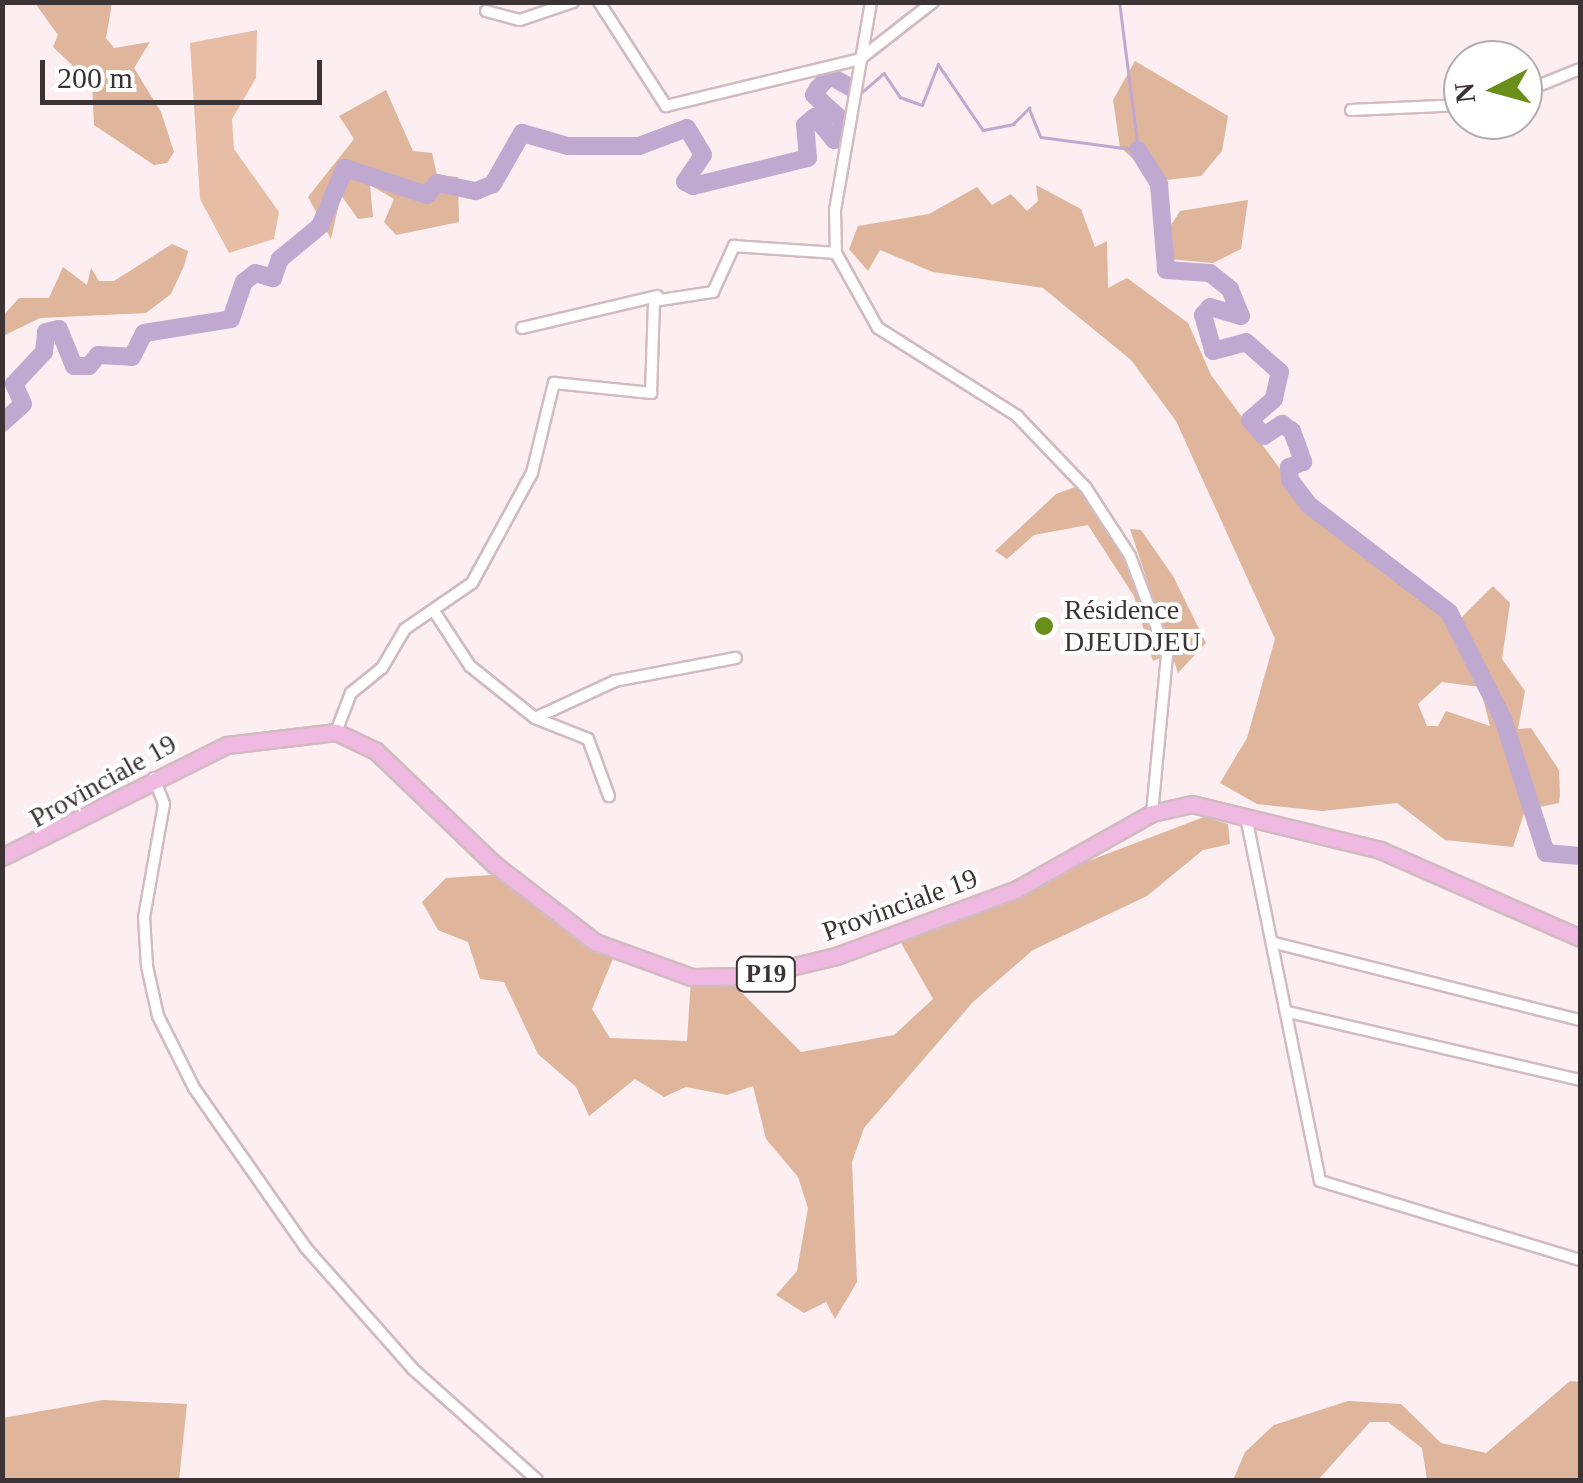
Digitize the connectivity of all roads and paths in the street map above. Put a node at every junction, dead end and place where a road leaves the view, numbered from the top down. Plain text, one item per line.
1 (572, 2) edge
2 (599, 2) edge
3 (870, 2) edge
4 (933, 2) edge
5 (486, 11) dead end
6 (860, 59) junction
7 (1580, 69) edge
8 (1543, 84) edge
9 (1443, 106) edge
10 (1351, 110) dead end
11 (836, 254) junction
12 (657, 296) junction
13 (522, 328) dead end
14 (434, 611) junction
15 (736, 658) dead end
16 (535, 718) junction
17 (336, 732) junction
18 (154, 777) junction
19 (609, 796) dead end
20 (1152, 813) junction
21 (1246, 816) junction
22 (2, 857) edge
23 (1580, 938) edge
24 (1275, 944) junction
25 (1288, 1012) junction
26 (1580, 1020) edge
27 (1580, 1080) edge
28 (1580, 1260) edge
29 (537, 1480) edge

1 - 5 street
2 - 6 street
3 - 6 street
4 - 6 street
6 - 11 street
7 - 8 street
9 - 10 street
11 - 12 street
11 - 20 street
12 - 13 street
12 - 14 street
14 - 16 street
14 - 17 street
15 - 16 street
16 - 19 street
17 - 18 main road, Provinciale 19
17 - 20 main road, Provinciale 19 / P19
18 - 22 main road, Provinciale 19
18 - 29 street
20 - 21 main road, Provinciale 19 / P19
21 - 23 main road, Provinciale 19 / P19
21 - 24 street
24 - 25 street
24 - 26 street
25 - 27 street
25 - 28 street

